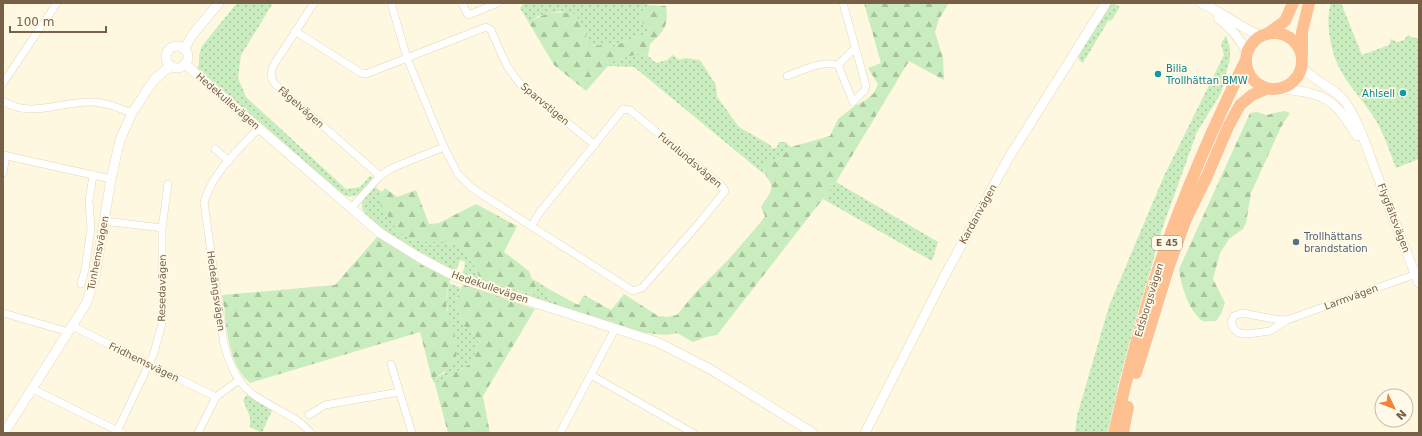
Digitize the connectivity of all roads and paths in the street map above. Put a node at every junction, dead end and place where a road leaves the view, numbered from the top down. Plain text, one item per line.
1 (57, 3) edge
2 (219, 3) edge
3 (314, 3) edge
4 (391, 3) edge
5 (462, 3) edge
6 (498, 3) edge
7 (843, 3) edge
8 (1106, 3) edge
9 (1201, 3) edge
10 (1292, 3) edge
11 (1309, 3) edge
12 (295, 31) junction
13 (1264, 35) junction
14 (855, 48) junction
15 (184, 49) junction
16 (1246, 57) junction
17 (407, 58) junction
18 (1302, 62) junction
19 (185, 64) junction
20 (838, 65) junction
21 (170, 66) junction
22 (787, 76) dead end
23 (3, 83) edge
24 (1266, 89) junction
25 (1282, 89) junction
26 (3, 101) edge
27 (132, 113) junction
28 (258, 128) junction
29 (595, 145) junction
30 (444, 148) junction
31 (215, 149) dead end
32 (1369, 152) junction
33 (5, 155) edge
34 (229, 161) junction
35 (3, 173) edge
36 (93, 175) junction
37 (380, 176) junction
38 (111, 179) junction
39 (168, 184) dead end
40 (351, 208) junction
41 (104, 221) junction
42 (531, 226) junction
43 (162, 228) junction
44 (1417, 274) edge
45 (81, 284) dead end
46 (1419, 284) edge
47 (3, 313) edge
48 (1287, 320) junction
49 (71, 329) junction
50 (615, 329) junction
51 (149, 364) junction
52 (391, 364) dead end
53 (591, 375) junction
54 (238, 380) junction
55 (33, 389) junction
56 (399, 392) junction
57 (216, 397) junction
58 (309, 415) dead end
59 (120, 432) edge
60 (4, 433) edge
61 (198, 433) edge
62 (311, 433) edge
63 (412, 433) edge
64 (560, 433) edge
65 (693, 433) edge
66 (813, 433) edge
67 (865, 433) edge
68 (1114, 433) edge
69 (1123, 433) edge

1 - 23 street
2 - 15 street
3 - 12 street, Fågelvägen
4 - 17 street, Furulundsvägen
5 - 6 street
7 - 14 street
8 - 67 street, Kardanvägen
9 - 13 street
9 - 16 street
10 - 13 highway, E 45
11 - 18 highway
12 - 17 street
12 - 37 street, Fågelvägen
13 - 16 highway, E 45
13 - 18 highway
14 - 20 street
14 - 20 street
15 - 19 street
15 - 21 street
16 - 24 highway
16 - 68 highway, Edsborgsvägen / E 45
17 - 29 street, Sparvstigen
17 - 30 street, Furulundsvägen
18 - 25 highway
18 - 32 street, Flygfältsvägen
19 - 21 street
19 - 28 street, Hedekullevägen
20 - 22 street
21 - 27 street, Tunhemsvägen
24 - 25 highway, E 45
24 - 69 highway, Edsborgsvägen / E 45
25 - 32 street, Flygfältsvägen
26 - 27 street
27 - 38 street, Tunhemsvägen
28 - 34 street, Hedeängsvägen
28 - 40 street, Hedekullevägen
29 - 42 street, Furulundsvägen
29 - 42 street, Furulundsvägen
30 - 37 street
30 - 42 street, Furulundsvägen
31 - 34 street
32 - 44 street, Flygfältsvägen
33 - 35 street
33 - 36 street
34 - 54 street, Hedeängsvägen
36 - 38 street
36 - 45 street
37 - 40 street
38 - 41 street, Tunhemsvägen
39 - 43 street, Resedavägen
40 - 50 street, Hedekullevägen
41 - 43 street
41 - 49 street, Tunhemsvägen
43 - 51 street, Resedavägen
44 - 46 street, Flygfältsvägen
44 - 48 street, Larmvägen
47 - 49 street, Fridhemsvägen
48 - 48 street, Larmvägen
49 - 51 street, Fridhemsvägen
49 - 55 street, Tunhemsvägen
50 - 53 street
50 - 66 street, Hedekullevägen
51 - 57 street, Fridhemsvägen
51 - 59 street, Resedavägen
52 - 56 street
53 - 64 street
53 - 65 street
54 - 57 street
54 - 62 street, Hedeängsvägen
55 - 59 street
55 - 60 street, Tunhemsvägen
56 - 58 street
56 - 63 street
57 - 61 street

